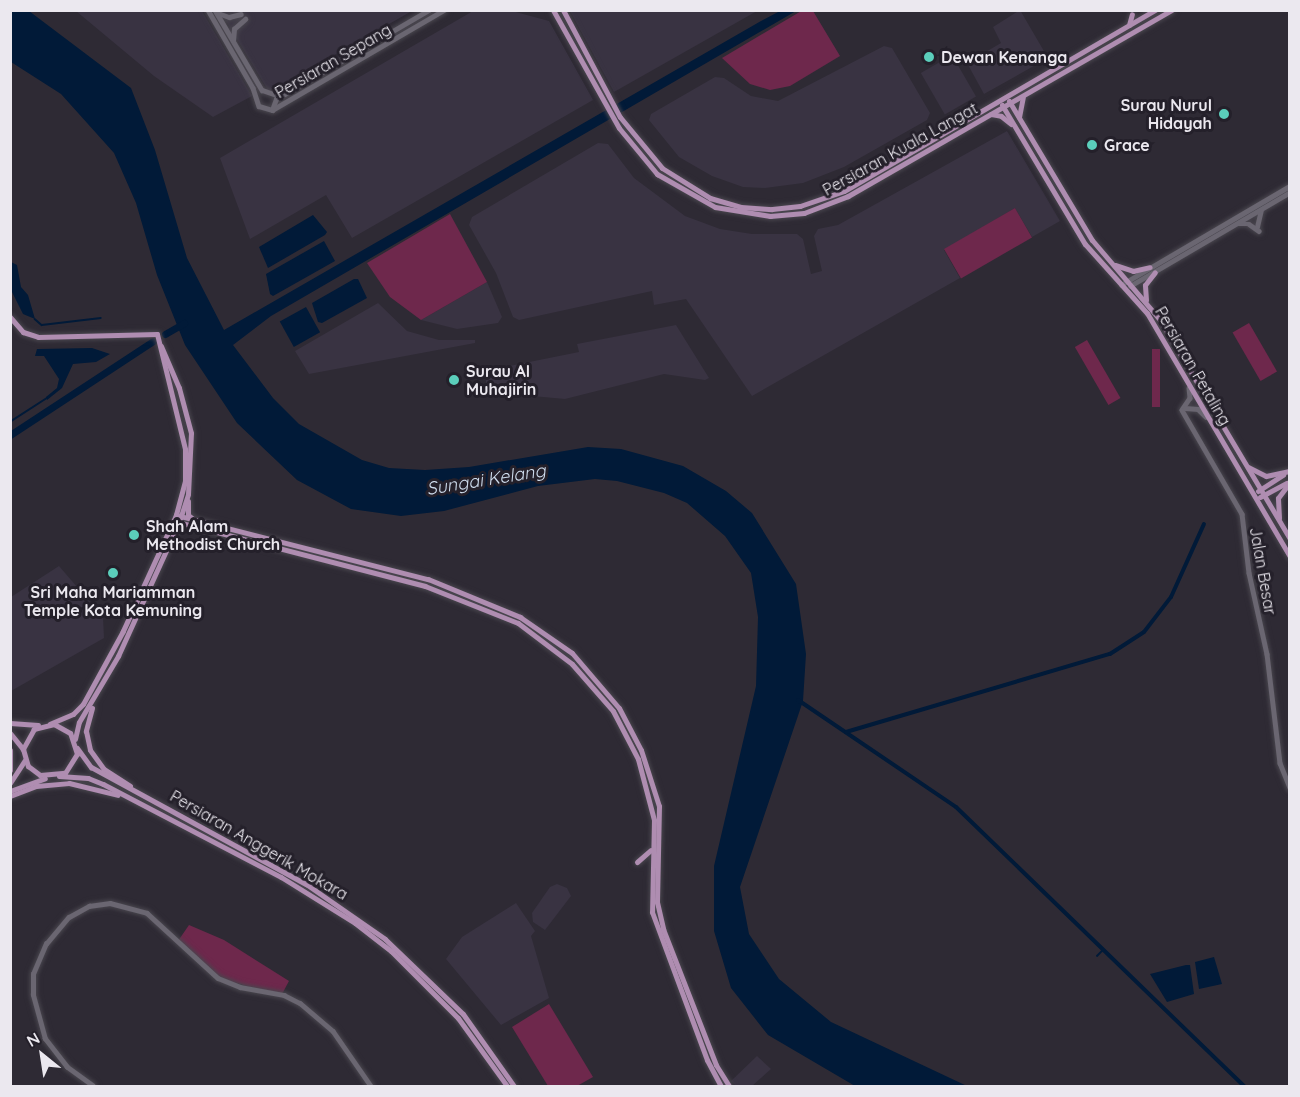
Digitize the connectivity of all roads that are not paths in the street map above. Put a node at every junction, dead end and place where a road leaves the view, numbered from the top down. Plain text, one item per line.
1 (208, 10) edge
2 (429, 10) edge
3 (444, 10) edge
4 (547, 10) edge
5 (553, 10) edge
6 (563, 10) edge
7 (1155, 10) edge
8 (1171, 10) edge
9 (215, 11) edge
10 (1145, 16) junction
11 (559, 21) junction
12 (1126, 28) junction
13 (233, 41) junction
14 (314, 77) junction
15 (318, 84) junction
16 (1026, 94) junction
17 (281, 96) junction
18 (1008, 100) junction
19 (1002, 104) junction
20 (272, 110) junction
21 (991, 114) junction
22 (1020, 118) junction
23 (617, 119) junction
24 (1017, 129) junction
25 (895, 162) junction
26 (898, 168) junction
27 (1290, 186) edge
28 (1290, 192) edge
29 (1263, 208) junction
30 (1234, 225) junction
31 (1109, 261) junction
32 (1153, 269) junction
33 (1126, 285) junction
34 (1147, 301) junction
35 (10, 317) edge
36 (163, 348) junction
37 (1188, 386) junction
38 (1185, 408) junction
39 (1209, 420) junction
40 (1245, 464) junction
41 (1290, 471) edge
42 (1290, 481) edge
43 (1262, 493) junction
44 (188, 494) junction
45 (1255, 497) junction
46 (178, 519) junction
47 (193, 523) junction
48 (1280, 523) junction
49 (173, 535) junction
50 (1290, 539) edge
51 (1290, 556) edge
52 (405, 572) junction
53 (403, 579) junction
54 (98, 693) junction
55 (622, 718) junction
56 (10, 723) edge
57 (50, 724) junction
58 (42, 725) junction
59 (10, 733) edge
60 (75, 739) junction
61 (77, 748) junction
62 (23, 749) junction
63 (10, 750) edge
64 (25, 760) junction
65 (10, 770) edge
66 (59, 776) junction
67 (47, 777) junction
68 (10, 783) edge
69 (1290, 788) edge
70 (133, 789) junction
71 (10, 791) edge
72 (122, 795) junction
73 (10, 796) edge
74 (653, 845) junction
75 (650, 874) junction
76 (93, 1086) edge
77 (371, 1086) edge
78 (507, 1086) edge
79 (514, 1086) edge
80 (721, 1086) edge
81 (729, 1086) edge

1 - 20 street
2 - 14 street, Persiaran Sepang
3 - 15 street, Persiaran Sepang
4 - 11 main road
5 - 11 main road
6 - 23 main road
7 - 10 main road, Persiaran Kuala Langat
8 - 16 main road, Persiaran Kuala Langat
9 - 13 street
9 - 13 street
10 - 12 main road, Persiaran Kuala Langat
10 - 12 main road
11 - 23 main road
12 - 18 main road, Persiaran Kuala Langat
13 - 17 street
14 - 15 street
14 - 17 street, Persiaran Sepang
15 - 20 street, Persiaran Sepang
16 - 18 main road, Persiaran Kuala Langat
16 - 22 main road
17 - 20 street, Persiaran Sepang
18 - 19 main road, Persiaran Kuala Langat
18 - 22 main road, Persiaran Petaling
19 - 21 main road, Persiaran Kuala Langat
19 - 24 main road, Persiaran Petaling
19 - 25 main road, Persiaran Kuala Langat
21 - 24 main road
21 - 26 main road, Persiaran Kuala Langat
22 - 31 main road, Persiaran Petaling
23 - 25 main road, Persiaran Kuala Langat
23 - 26 main road, Persiaran Kuala Langat
24 - 33 main road, Persiaran Petaling
25 - 26 main road
27 - 32 street
28 - 29 street
29 - 30 street
29 - 30 street
30 - 32 street
31 - 32 main road
31 - 33 main road, Persiaran Petaling
32 - 33 street
32 - 34 main road
33 - 34 main road, Persiaran Petaling
33 - 37 main road, Persiaran Petaling
34 - 40 main road, Persiaran Petaling
35 - 36 main road
36 - 44 main road
36 - 46 main road
37 - 38 street
37 - 39 main road, Persiaran Petaling
38 - 39 street
38 - 69 street, Jalan Besar
39 - 45 main road, Persiaran Petaling
40 - 41 main road
40 - 43 main road, Persiaran Petaling
41 - 43 main road
42 - 43 main road
42 - 48 main road
43 - 45 main road
43 - 48 main road, Persiaran Petaling
44 - 46 main road
44 - 47 main road
45 - 51 main road, Persiaran Petaling
46 - 47 main road
46 - 49 main road
46 - 57 main road
47 - 49 main road
47 - 52 main road
47 - 53 main road
48 - 50 main road, Persiaran Petaling
49 - 54 main road
52 - 53 main road
52 - 55 main road
53 - 55 main road
54 - 60 main road
54 - 70 main road
55 - 74 main road
55 - 81 main road
56 - 58 main road
57 - 58 main road
57 - 60 main road
58 - 62 main road
59 - 62 main road
60 - 61 main road
61 - 66 main road
61 - 70 main road, Persiaran Anggerik Mokara
62 - 64 main road
63 - 65 main road
64 - 67 main road
64 - 68 main road
66 - 67 main road
66 - 72 main road, Persiaran Anggerik Mokara
67 - 71 main road
70 - 79 main road, Persiaran Anggerik Mokara
72 - 73 main road
72 - 78 main road, Persiaran Anggerik Mokara
74 - 75 main road
74 - 75 main road
75 - 80 main road
76 - 77 street

